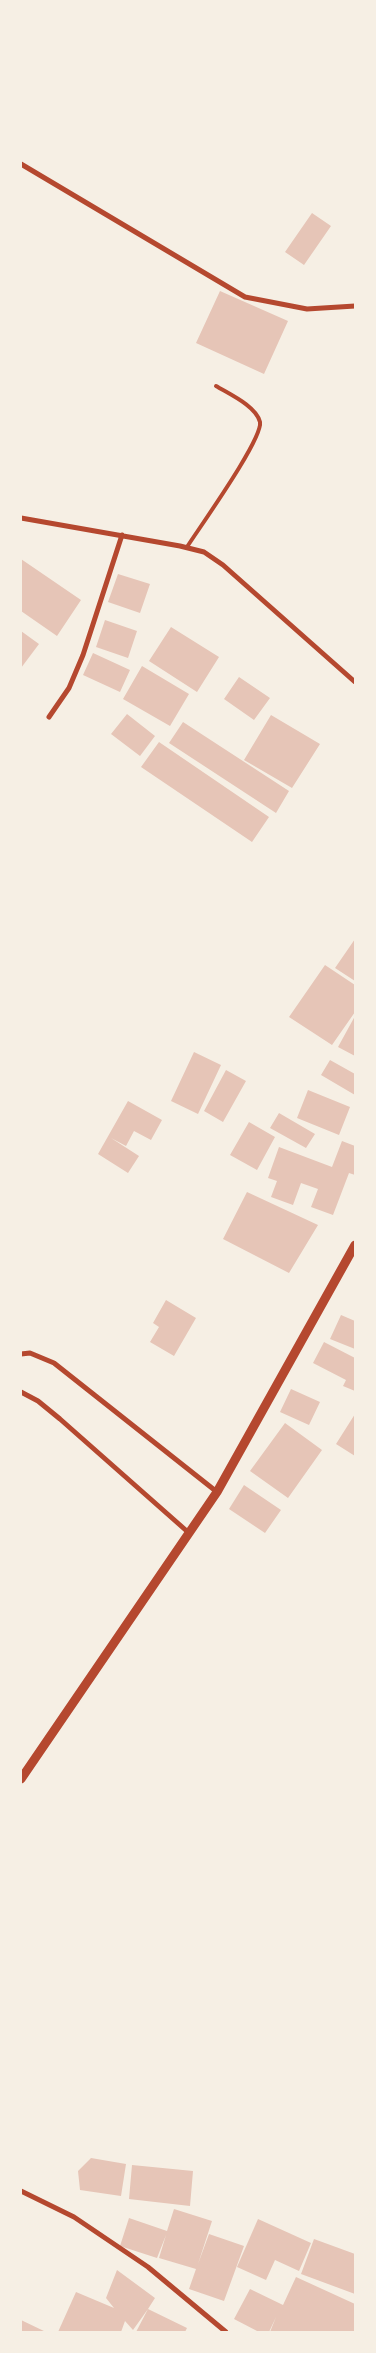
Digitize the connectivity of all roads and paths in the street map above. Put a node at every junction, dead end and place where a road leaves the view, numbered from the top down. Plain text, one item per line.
1 (21, 164) edge
2 (355, 306) edge
3 (216, 386) dead end
4 (21, 518) edge
5 (122, 535) junction
6 (187, 547) junction
7 (355, 682) edge
8 (50, 717) dead end
9 (355, 1245) edge
10 (21, 1354) edge
11 (21, 1392) edge
12 (217, 1492) junction
13 (189, 1533) junction
14 (21, 1779) edge
15 (21, 2191) edge
16 (226, 2332) edge

1 - 2 street
3 - 6 lane
4 - 5 street
5 - 6 street
5 - 8 street
6 - 7 street
9 - 12 street
10 - 12 street
11 - 13 street
12 - 13 street
13 - 14 street
15 - 16 street

